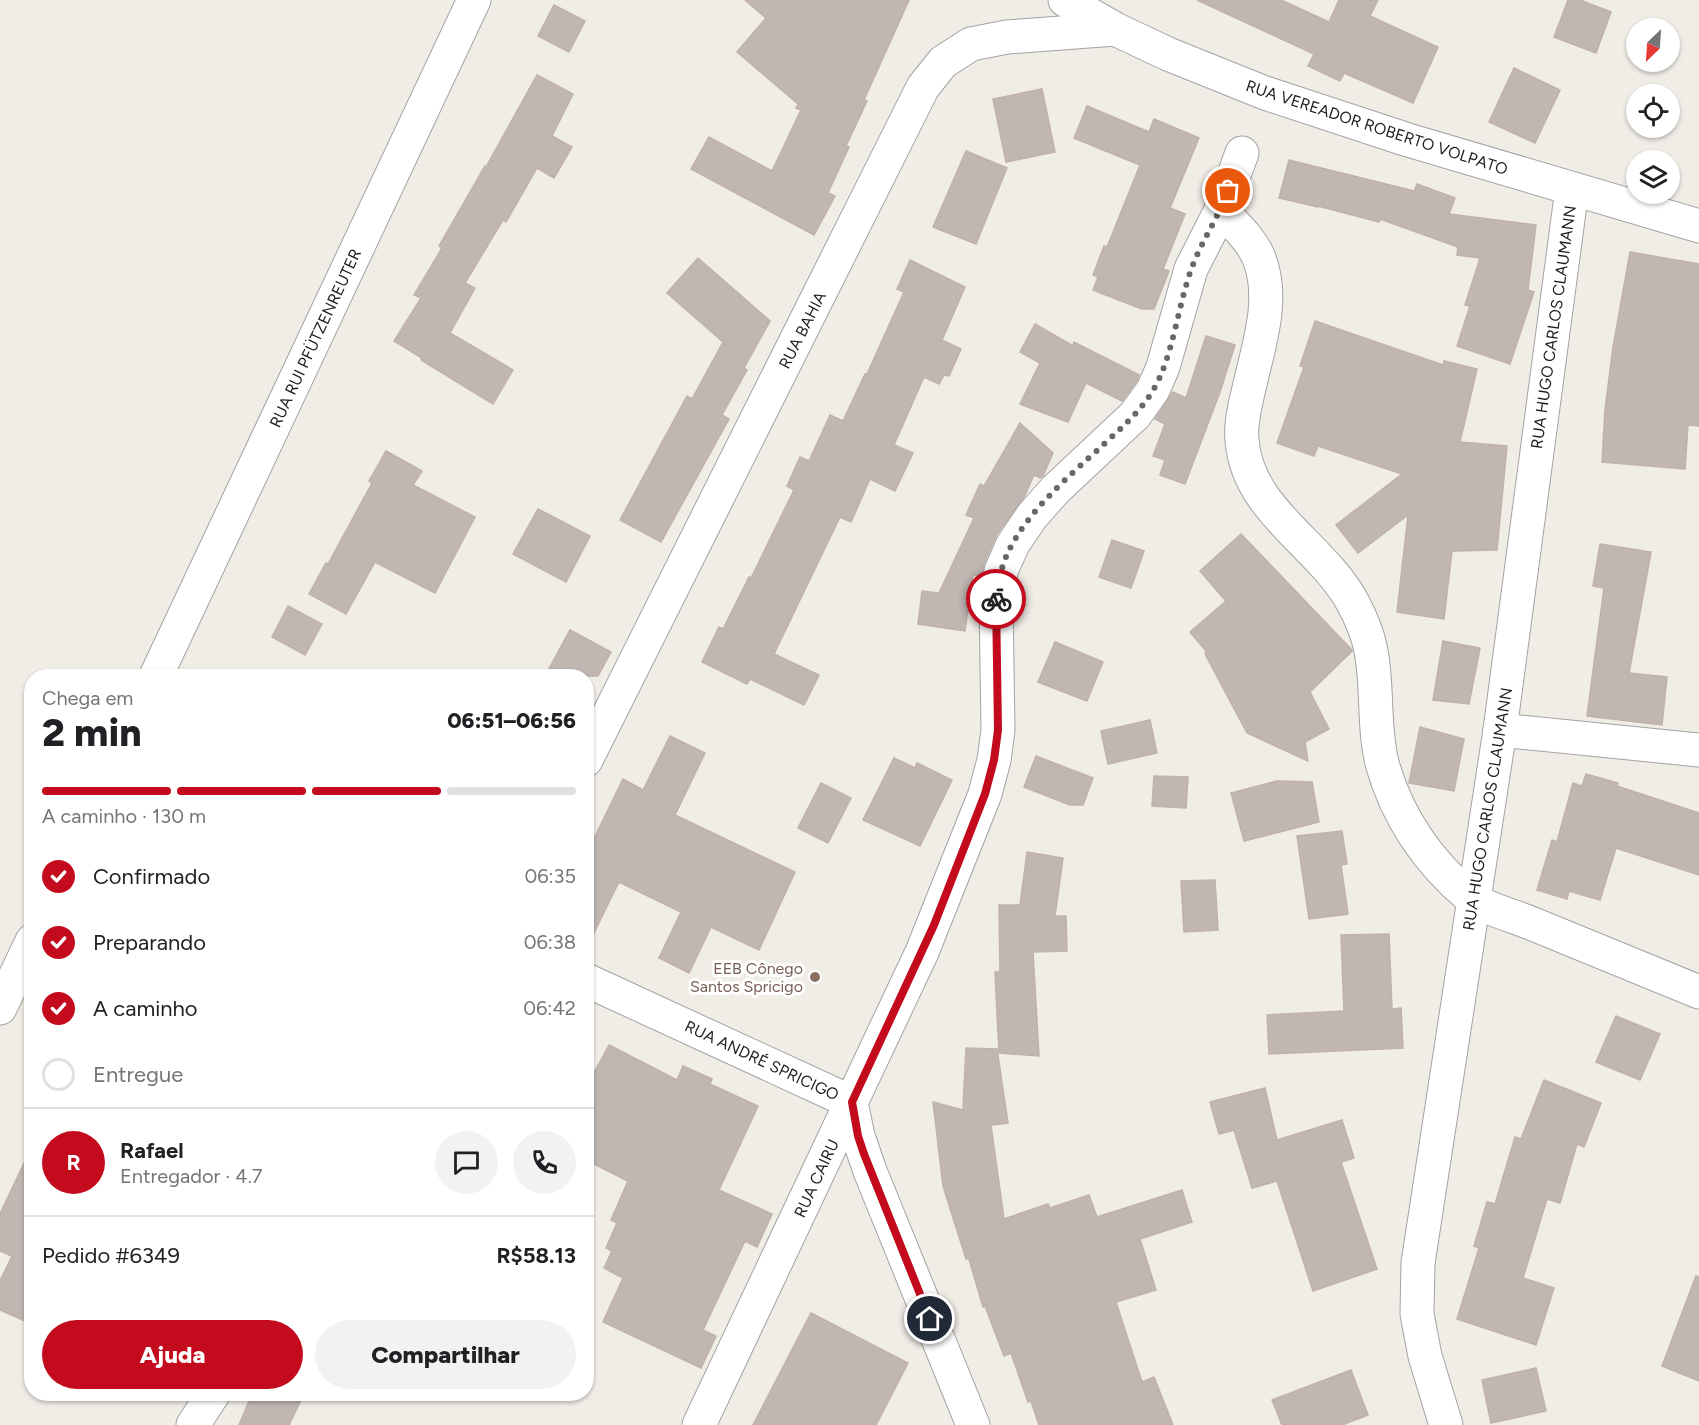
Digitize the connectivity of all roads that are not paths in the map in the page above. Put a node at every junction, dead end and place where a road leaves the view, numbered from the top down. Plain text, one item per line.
1 (474, 0) edge
2 (1065, 0) edge
3 (1115, 29) junction
4 (1242, 153) dead end
5 (1572, 189) junction
6 (1221, 210) junction
7 (1699, 226) edge
8 (159, 669) edge
9 (1500, 730) junction
10 (594, 744) edge
11 (1699, 750) edge
12 (1473, 900) junction
13 (24, 958) edge
14 (594, 984) edge
15 (1699, 992) edge
16 (0, 1008) edge
17 (852, 1102) junction
18 (208, 1401) edge
19 (193, 1425) edge
20 (699, 1425) edge
21 (973, 1425) edge
22 (1446, 1425) edge

1 - 8 street, RUA RUI PFÜTZENREUTER
2 - 3 street, RUA VEREADOR ROBERTO VOLPATO
3 - 5 street, RUA VEREADOR ROBERTO VOLPATO
3 - 10 street, RUA BAHIA
4 - 6 street, RUA CAIRU
5 - 7 street, RUA VEREADOR ROBERTO VOLPATO
5 - 9 street, RUA HUGO CARLOS CLAUMANN
6 - 12 street
6 - 17 street, RUA CAIRU
9 - 11 street
9 - 12 street, RUA HUGO CARLOS CLAUMANN
12 - 15 street
12 - 22 street, RUA HUGO CARLOS CLAUMANN
13 - 16 street
14 - 17 street, RUA ANDRÉ SPRICIGO
17 - 20 street, RUA CAIRU
17 - 21 street, RUA ANDRÉ SPRICIGO
18 - 19 street

